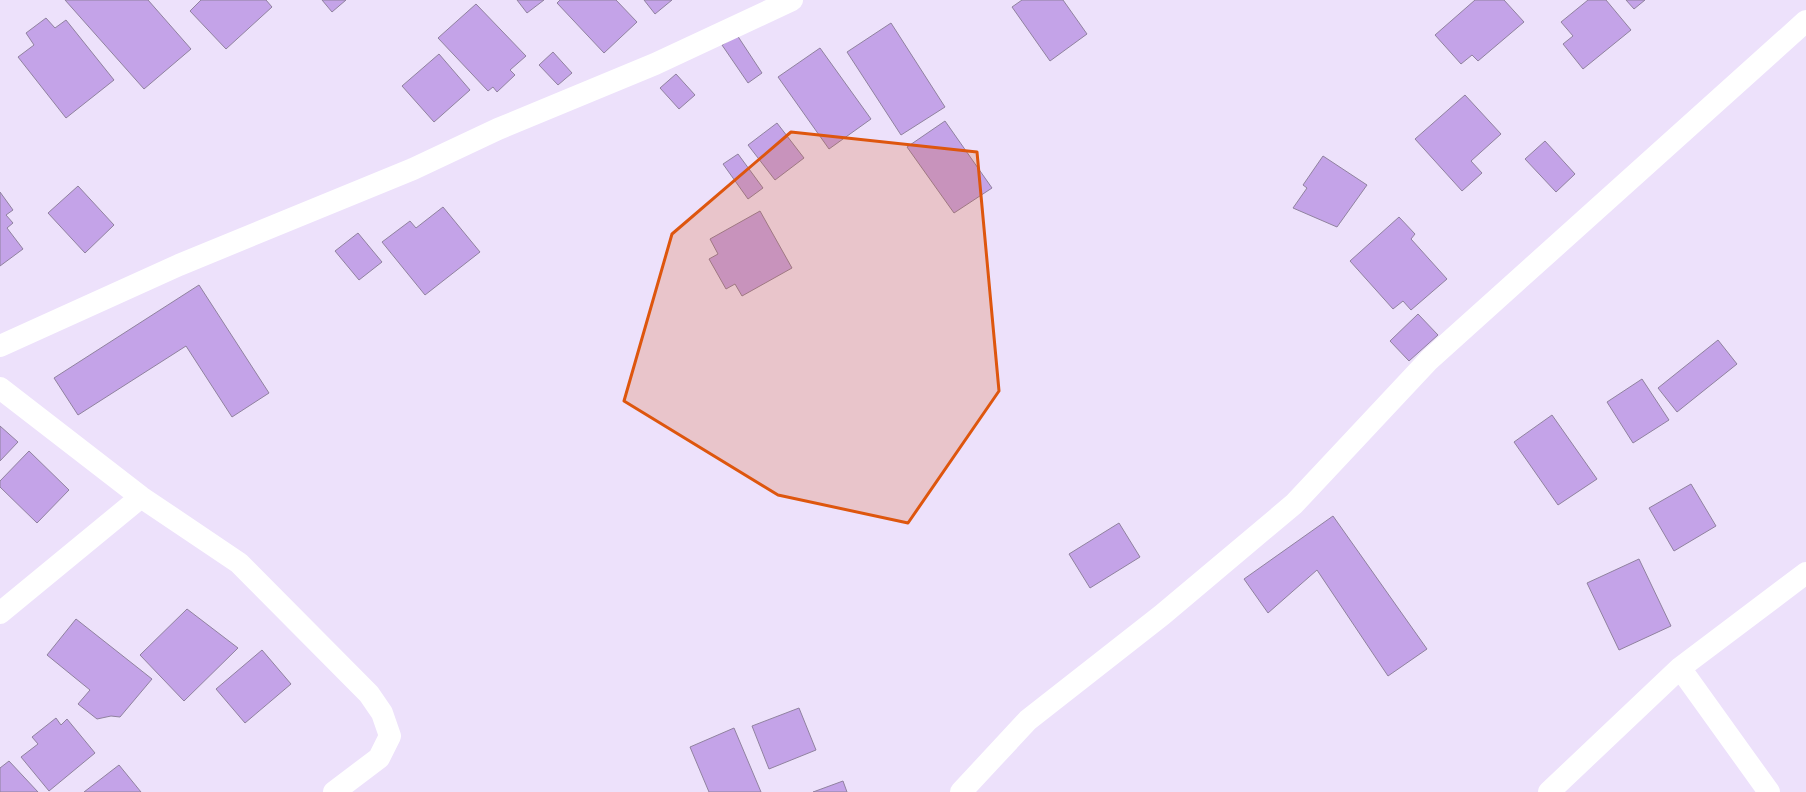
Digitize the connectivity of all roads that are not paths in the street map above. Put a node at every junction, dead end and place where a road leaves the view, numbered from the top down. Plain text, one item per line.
1 (792, 0) edge
2 (1806, 21) edge
3 (0, 346) edge
4 (0, 388) edge
5 (141, 497) junction
6 (1806, 573) edge
7 (0, 613) edge
8 (1680, 668) junction
9 (334, 792) edge
10 (961, 792) edge
11 (1549, 792) edge
12 (1769, 792) edge

1 - 3 street
2 - 10 street
4 - 5 street
5 - 7 street
5 - 9 street
6 - 8 street
8 - 11 street
8 - 12 street

